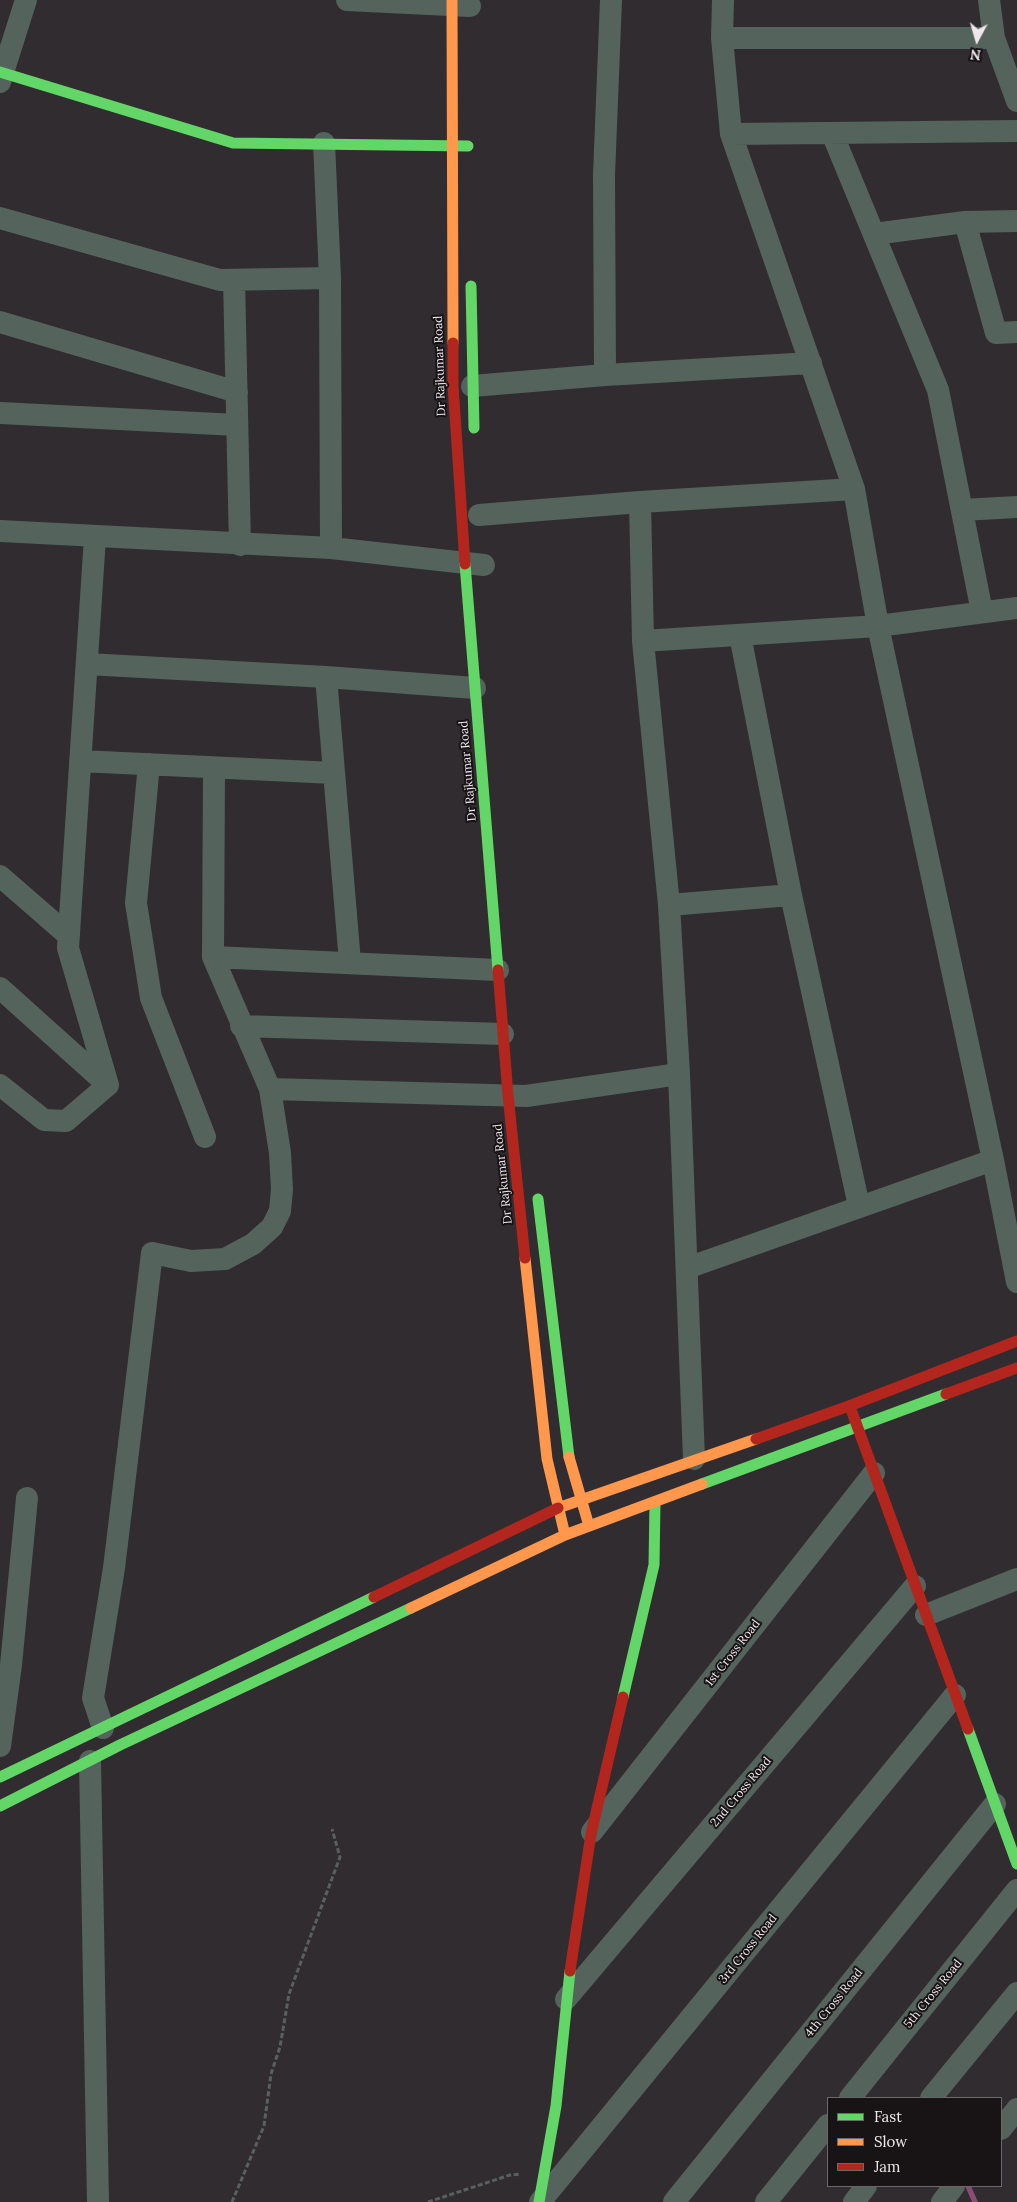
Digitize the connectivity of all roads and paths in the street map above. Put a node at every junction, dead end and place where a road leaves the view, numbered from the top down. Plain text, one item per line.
1 (26, 0) edge
2 (347, 0) edge
3 (611, 0) edge
4 (722, 0) edge
5 (989, 0) edge
6 (463, 6) edge
7 (722, 38) junction
8 (994, 38) junction
9 (1, 76) edge
10 (1017, 101) edge
11 (1017, 131) edge
12 (832, 133) junction
13 (732, 134) junction
14 (324, 143) junction
15 (451, 146) junction
16 (470, 146) dead end
17 (0, 218) edge
18 (1017, 221) edge
19 (965, 222) junction
20 (874, 234) junction
21 (471, 271) dead end
22 (330, 278) junction
23 (234, 280) junction
24 (0, 322) edge
25 (1017, 332) edge
26 (812, 363) junction
27 (604, 375) junction
28 (472, 386) junction
29 (236, 392) junction
30 (0, 413) edge
31 (237, 425) junction
32 (475, 436) dead end
33 (854, 490) junction
34 (640, 502) junction
35 (1017, 507) edge
36 (962, 510) junction
37 (479, 515) dead end
38 (2, 537) edge
39 (96, 537) junction
40 (240, 545) junction
41 (331, 548) junction
42 (479, 565) junction
43 (1017, 608) edge
44 (982, 612) junction
45 (878, 626) junction
46 (740, 635) junction
47 (643, 641) junction
48 (86, 664) junction
49 (326, 677) junction
50 (475, 688) junction
51 (80, 761) junction
52 (149, 764) junction
53 (214, 768) junction
54 (334, 774) junction
55 (1, 880) edge
56 (791, 895) junction
57 (669, 905) junction
58 (69, 936) junction
59 (213, 957) junction
60 (350, 962) junction
61 (498, 970) junction
62 (0, 988) edge
63 (241, 1026) junction
64 (503, 1034) junction
65 (679, 1074) junction
66 (0, 1085) edge
67 (108, 1085) junction
68 (270, 1089) junction
69 (522, 1095) junction
70 (205, 1137) dead end
71 (994, 1160) junction
72 (536, 1182) dead end
73 (859, 1206) junction
74 (687, 1268) junction
75 (1017, 1282) edge
76 (1017, 1341) edge
77 (1017, 1368) edge
78 (849, 1406) junction
79 (858, 1428) junction
80 (694, 1459) junction
81 (874, 1473) junction
82 (27, 1498) dead end
83 (580, 1498) junction
84 (655, 1503) junction
85 (558, 1508) junction
86 (589, 1526) junction
87 (565, 1535) junction
88 (1017, 1580) edge
89 (915, 1586) junction
90 (926, 1615) junction
91 (955, 1696) junction
92 (103, 1728) junction
93 (0, 1748) edge
94 (90, 1761) junction
95 (1, 1776) edge
96 (995, 1804) junction
97 (0, 1806) edge
98 (332, 1829) dead end
99 (591, 1834) junction
100 (1017, 1864) edge
101 (1017, 1890) edge
102 (1017, 1993) edge
103 (566, 1999) junction
104 (935, 2093) edge
105 (851, 2097) edge
106 (1017, 2109) edge
107 (827, 2126) edge
108 (1002, 2128) edge
109 (544, 2172) junction
110 (865, 2187) edge
111 (953, 2187) edge
112 (98, 2202) edge
113 (232, 2202) edge
114 (428, 2202) edge
115 (540, 2202) edge
116 (674, 2202) edge
117 (766, 2202) edge
118 (854, 2202) edge
119 (942, 2202) edge

1 - 9 street
2 - 6 street
3 - 27 street
4 - 7 street
5 - 8 street
6 - 15 main road, Dr Rajkumar Road
7 - 8 street
7 - 13 street
8 - 10 street
9 - 14 main road
11 - 12 street
12 - 13 street
12 - 20 street
13 - 26 street
14 - 15 main road
14 - 22 street
15 - 16 main road
15 - 42 main road, Dr Rajkumar Road
17 - 23 street
18 - 19 street
19 - 20 street
19 - 25 street
20 - 36 street
21 - 28 main road
22 - 23 street
22 - 41 street
23 - 29 street
24 - 29 street
26 - 27 street
26 - 33 street
27 - 28 street
28 - 32 main road
29 - 31 street
30 - 31 street
31 - 40 street
33 - 34 street
33 - 45 street
34 - 37 street
34 - 47 street
35 - 36 street
36 - 44 street
38 - 39 street
39 - 40 street
39 - 48 street
40 - 41 street
41 - 42 street
42 - 50 main road, Dr Rajkumar Road
43 - 44 street
44 - 45 street
45 - 46 street
45 - 71 street
46 - 47 street
46 - 56 street
47 - 57 street
48 - 49 street
48 - 51 street
49 - 50 street
49 - 54 street
50 - 61 main road, Dr Rajkumar Road
51 - 52 street
51 - 58 street
52 - 53 street
52 - 70 street
53 - 54 street
53 - 59 street
54 - 60 street
55 - 58 street
56 - 57 street
56 - 73 street
57 - 65 street
58 - 67 street
59 - 60 street
59 - 63 street
60 - 61 street
61 - 64 main road, Dr Rajkumar Road
62 - 67 street
63 - 64 street
63 - 68 street
64 - 69 main road, Dr Rajkumar Road
65 - 69 street
65 - 74 street
66 - 67 street
68 - 69 street
68 - 92 street
69 - 85 main road, Dr Rajkumar Road
71 - 73 street
71 - 75 street
72 - 83 main road
73 - 74 street
74 - 80 street
76 - 78 main road
77 - 79 main road
78 - 79 main road
78 - 80 main road
79 - 81 main road
79 - 84 main road
80 - 83 main road
81 - 89 main road
81 - 99 street, 1st Cross Road
82 - 93 street
83 - 85 main road
83 - 86 main road
84 - 86 main road
84 - 99 main road
85 - 87 main road, Dr Rajkumar Road
85 - 92 main road
86 - 87 main road
87 - 94 main road
88 - 90 street
89 - 90 main road
89 - 103 street, 2nd Cross Road
90 - 91 main road
91 - 96 main road
91 - 115 street, 3rd Cross Road
92 - 95 main road
93 - 95 street
94 - 97 main road
94 - 112 street
96 - 100 main road
96 - 116 street, 4th Cross Road
98 - 113 path
99 - 103 main road
101 - 105 street, 5th Cross Road
102 - 104 street
103 - 109 main road
106 - 108 street
107 - 117 street
109 - 114 path
109 - 115 main road
110 - 118 street
111 - 119 street

